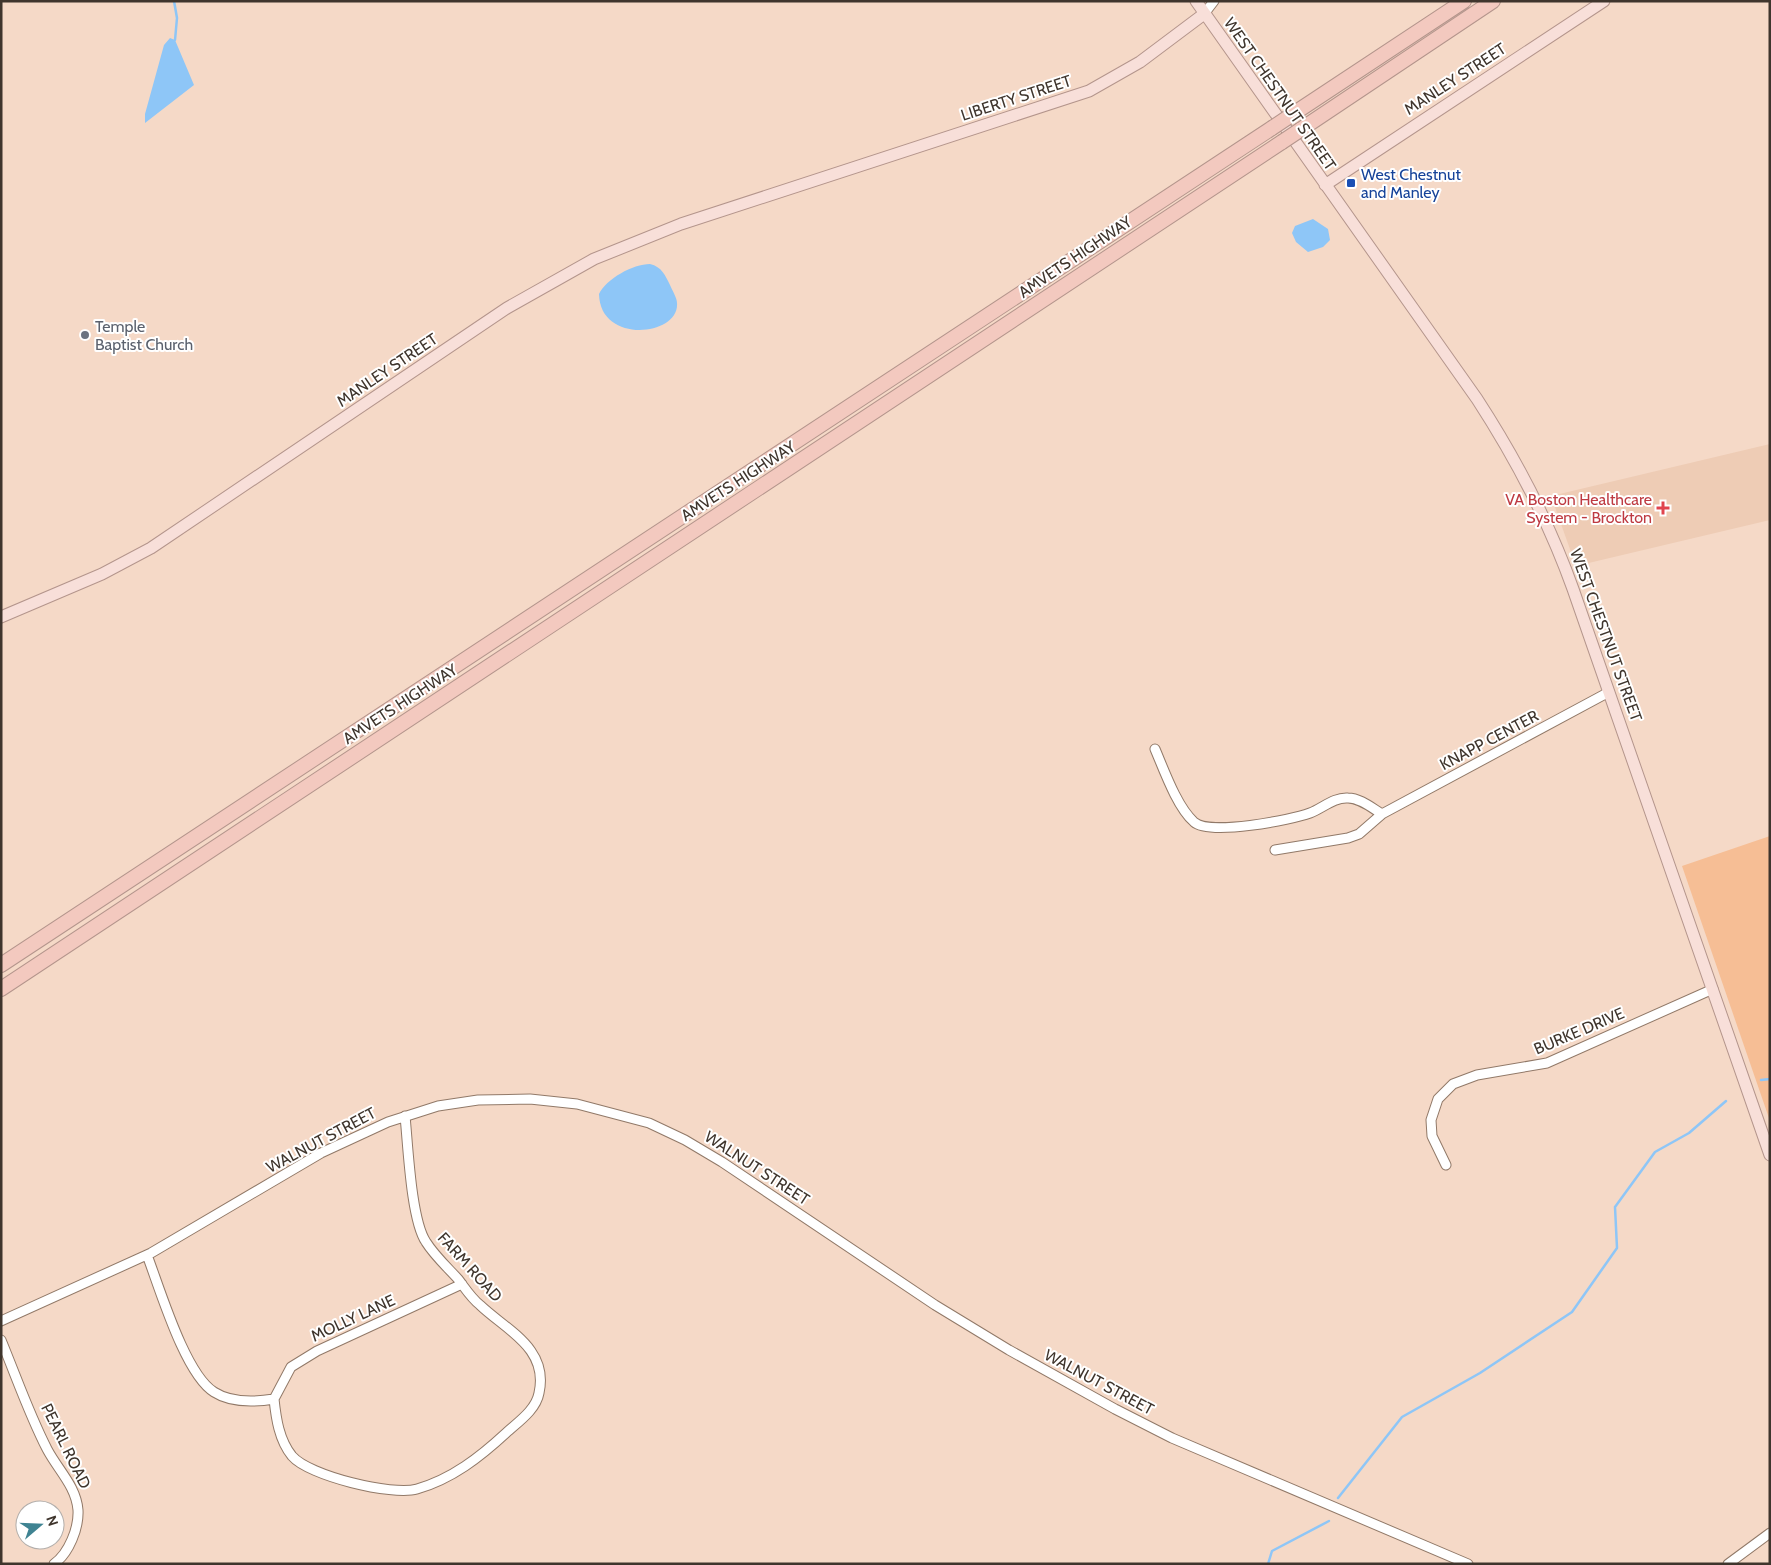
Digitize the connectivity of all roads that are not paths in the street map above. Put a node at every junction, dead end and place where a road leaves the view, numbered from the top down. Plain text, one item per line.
1 (1196, 1) edge
2 (1214, 1) edge
3 (1464, 1) edge
4 (1493, 1) edge
5 (1604, 1) edge
6 (1204, 14) junction
7 (806, 184) joint
8 (1324, 185) junction
9 (1, 617) edge
10 (1609, 692) junction
11 (1155, 749) dead end
12 (1382, 814) junction
13 (1275, 850) dead end
14 (1, 965) edge
15 (1, 989) edge
16 (1712, 989) junction
17 (405, 1116) junction
18 (1770, 1155) edge
19 (1446, 1165) dead end
20 (147, 1255) junction
21 (462, 1284) junction
22 (1, 1321) edge
23 (1, 1340) edge
24 (274, 1399) junction
25 (1770, 1533) edge
26 (54, 1564) edge
27 (1468, 1564) edge
28 (1728, 1564) edge

1 - 6 main road, WEST CHESTNUT STREET
2 - 6 street, LIBERTY STREET
3 - 14 highway, AMVETS HIGHWAY, bridge
4 - 15 highway, AMVETS HIGHWAY, bridge
5 - 8 main road, MANLEY STREET
6 - 7 main road, LIBERTY STREET
6 - 8 main road, WEST CHESTNUT STREET
7 - 9 main road, MANLEY STREET
8 - 10 main road, WEST CHESTNUT STREET
10 - 12 street, KNAPP CENTER
10 - 16 main road, WEST CHESTNUT STREET
11 - 12 street
12 - 13 street, KNAPP CENTER
16 - 18 main road, WEST CHESTNUT STREET
16 - 19 street, BURKE DRIVE
17 - 20 street, WALNUT STREET
17 - 21 street, FARM ROAD
17 - 27 street, WALNUT STREET
20 - 22 street, WALNUT STREET
20 - 24 street
21 - 24 street, MOLLY LANE
21 - 24 street, FARM ROAD
23 - 26 street, PEARL ROAD
25 - 28 street

